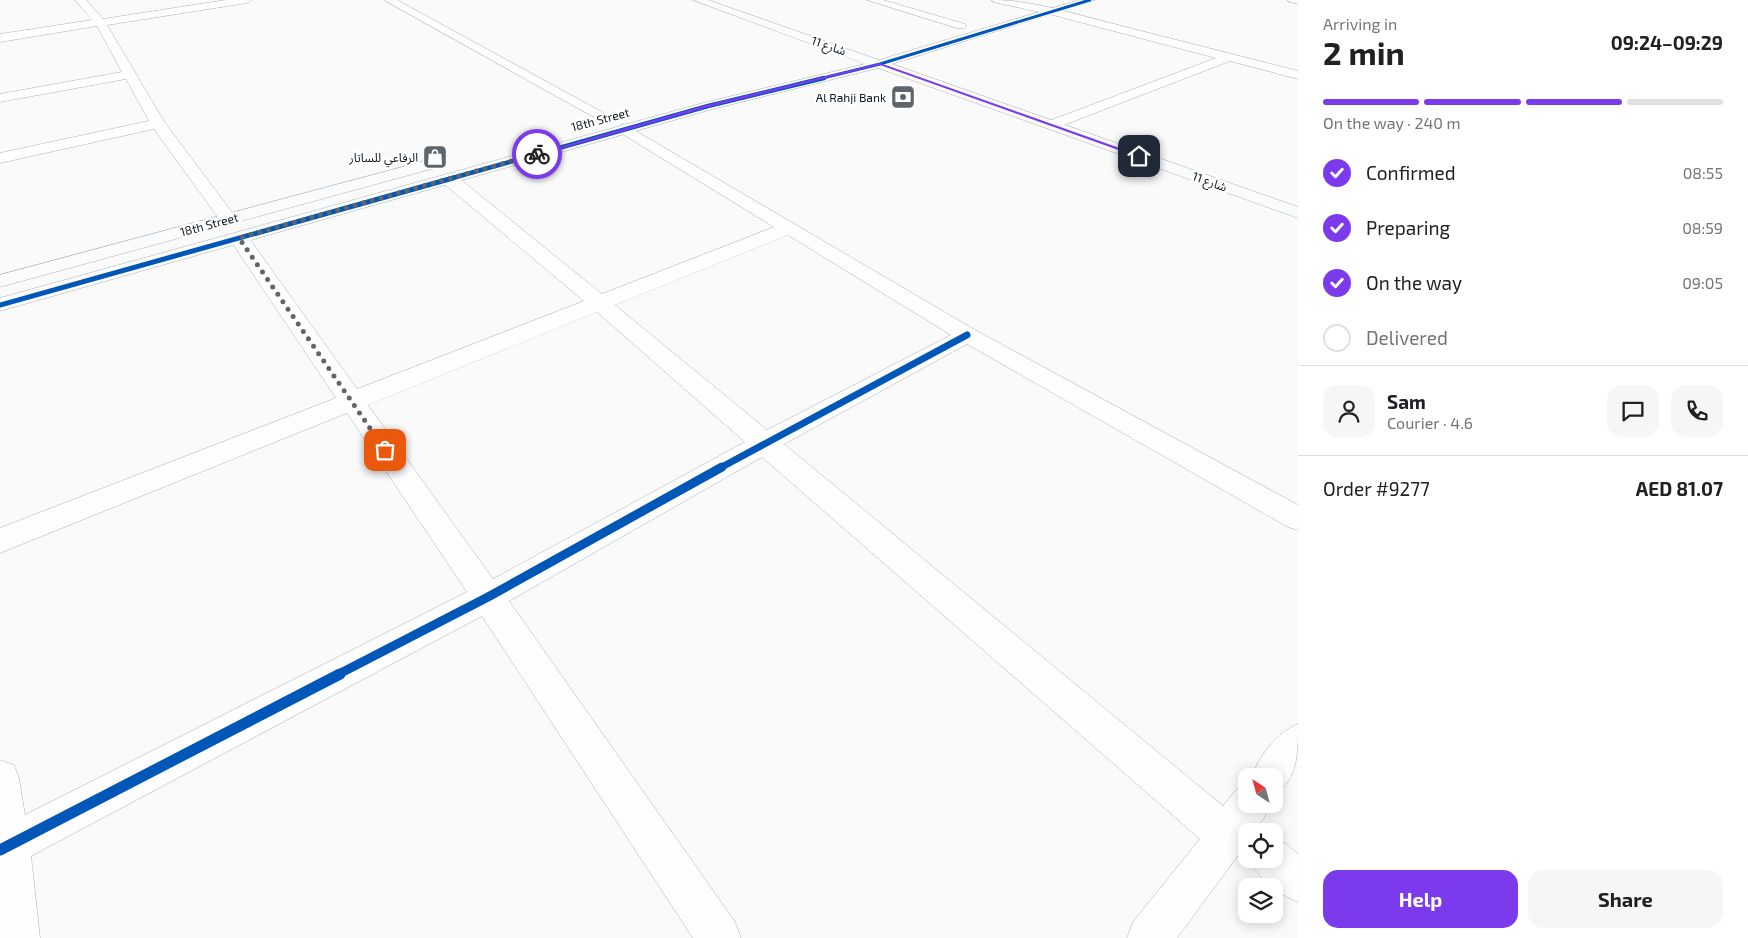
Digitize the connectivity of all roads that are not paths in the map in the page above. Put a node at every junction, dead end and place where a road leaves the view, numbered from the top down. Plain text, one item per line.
1 (80, 0) edge
2 (247, 0) edge
3 (389, 0) edge
4 (698, 0) edge
5 (872, 0) edge
6 (998, 0) edge
7 (1090, 0) edge
8 (1293, 0) edge
9 (233, 1) edge
10 (1298, 1) edge
11 (1053, 6) edge
12 (1028, 8) junction
13 (100, 22) junction
14 (960, 26) junction
15 (0, 38) edge
16 (857, 55) junction
17 (1229, 57) junction
18 (880, 64) junction
19 (130, 74) junction
20 (1298, 76) edge
21 (696, 94) dead end
22 (0, 98) edge
23 (618, 120) junction
24 (587, 123) dead end
25 (158, 124) junction
26 (1051, 125) junction
27 (0, 158) edge
28 (455, 158) dead end
29 (449, 179) junction
30 (1298, 213) edge
31 (234, 228) junction
32 (789, 228) junction
33 (0, 281) edge
34 (599, 302) junction
35 (0, 305) edge
36 (967, 335) junction
37 (351, 400) junction
38 (765, 443) junction
39 (1298, 519) edge
40 (0, 541) edge
41 (488, 597) junction
42 (1298, 742) edge
43 (1277, 768) edge
44 (0, 779) edge
45 (1238, 825) edge
46 (1238, 827) edge
47 (5, 848) edge
48 (1282, 868) edge
49 (1298, 881) edge
50 (18, 938) edge
51 (719, 938) edge
52 (1149, 938) edge

1 - 13 street
2 - 9 street
3 - 23 street
4 - 16 street, شارع 11
5 - 14 street
6 - 12 street
7 - 11 street
8 - 10 street
9 - 13 street
11 - 12 street
11 - 17 street
11 - 18 street
12 - 14 street
13 - 15 street
13 - 19 street
14 - 16 street
16 - 18 street, شارع 11
16 - 21 street
17 - 20 street
17 - 26 street
18 - 23 street
18 - 26 street, شارع 11
19 - 22 street
19 - 25 street
23 - 24 street, 18th Street
23 - 29 street
23 - 32 street
25 - 27 street
25 - 31 street
26 - 30 street, شارع 11
28 - 31 street, 18th Street
29 - 31 street
29 - 34 street
31 - 33 street, 18th Street
31 - 35 street
31 - 37 street
32 - 34 street
32 - 36 street
34 - 37 street
34 - 38 street
36 - 38 street
36 - 39 street
37 - 40 street
37 - 41 street
38 - 41 street
38 - 45 street
41 - 47 street
41 - 51 street
42 - 43 street
44 - 47 street
46 - 52 street
47 - 50 street
48 - 49 street

